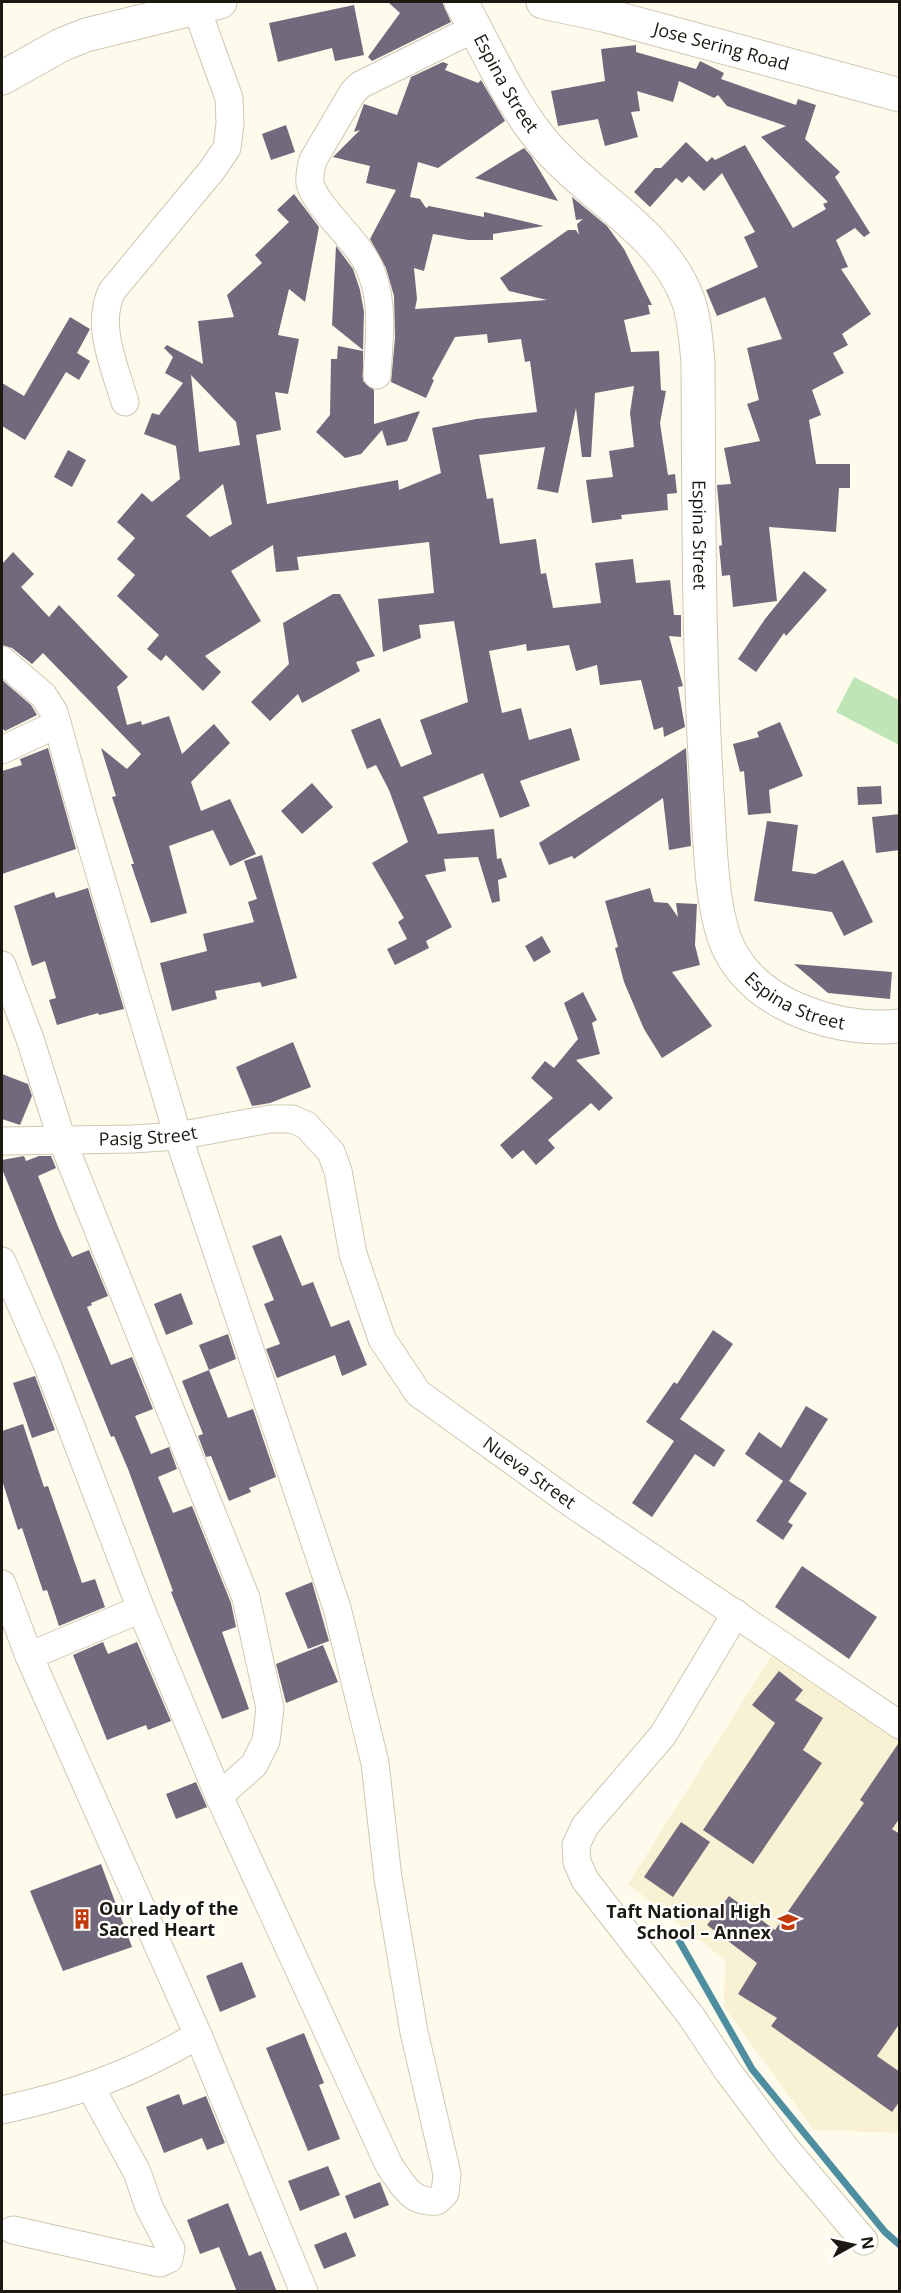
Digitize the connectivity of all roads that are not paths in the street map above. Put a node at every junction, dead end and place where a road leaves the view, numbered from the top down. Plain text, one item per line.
1 (543, 2) edge
2 (192, 5) edge
3 (468, 15) edge
4 (2, 78) edge
5 (900, 95) edge
6 (377, 375) dead end
7 (125, 402) dead end
8 (2, 660) edge
9 (57, 724) junction
10 (2, 750) edge
11 (2, 965) edge
12 (900, 1026) edge
13 (2, 1027) edge
14 (30, 1039) junction
15 (292, 1119) joint
16 (178, 1136) junction
17 (2, 1140) edge
18 (62, 1140) junction
19 (2, 1261) edge
20 (2, 1584) edge
21 (141, 1609) junction
22 (736, 1613) junction
23 (29, 1656) junction
24 (900, 1725) edge
25 (219, 1796) junction
26 (198, 2035) junction
27 (91, 2088) junction
28 (2, 2110) edge
29 (14, 2230) dead end
30 (864, 2241) dead end
31 (304, 2292) edge

1 - 5 main road, Jose Sering Road
2 - 4 main road
2 - 7 street
3 - 6 street
3 - 12 main road, Espina Street
8 - 9 street
9 - 10 street
9 - 16 street
11 - 14 street
13 - 14 street
14 - 18 street
15 - 16 street, Pasig Street
15 - 22 street, Nueva Street
16 - 18 street, Pasig Street
16 - 25 street
17 - 18 street, Pasig Street
18 - 25 street
19 - 21 street
20 - 23 street
21 - 23 street
21 - 25 street
22 - 24 street, Nueva Street
22 - 30 street
23 - 26 street
26 - 27 street
26 - 31 street
27 - 28 street
27 - 29 street

